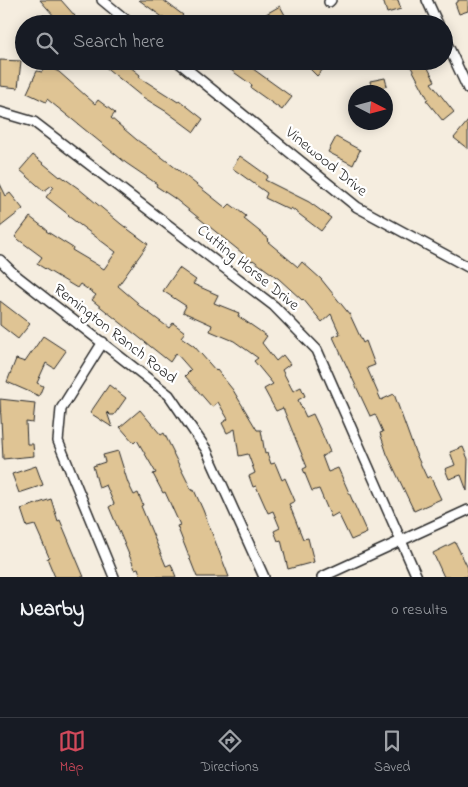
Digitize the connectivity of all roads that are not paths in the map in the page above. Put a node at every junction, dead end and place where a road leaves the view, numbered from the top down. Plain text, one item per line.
1 (102, 0) edge
2 (428, 0) edge
3 (120, 15) edge
4 (434, 15) edge
5 (453, 56) edge
6 (189, 70) edge
7 (468, 89) edge
8 (0, 112) edge
9 (0, 260) edge
10 (468, 267) edge
11 (103, 342) junction
12 (468, 510) edge
13 (400, 542) junction
14 (114, 577) edge
15 (264, 577) edge
16 (322, 577) edge
17 (417, 577) edge

1 - 3 street
2 - 4 street
5 - 7 street
6 - 10 street, Vinewood Drive
8 - 13 street, Cutting Horse Drive
9 - 11 street, Remington Ranch Road
11 - 14 street
11 - 15 street, Remington Ranch Road
12 - 13 street
13 - 16 street
13 - 17 street, Cutting Horse Drive

